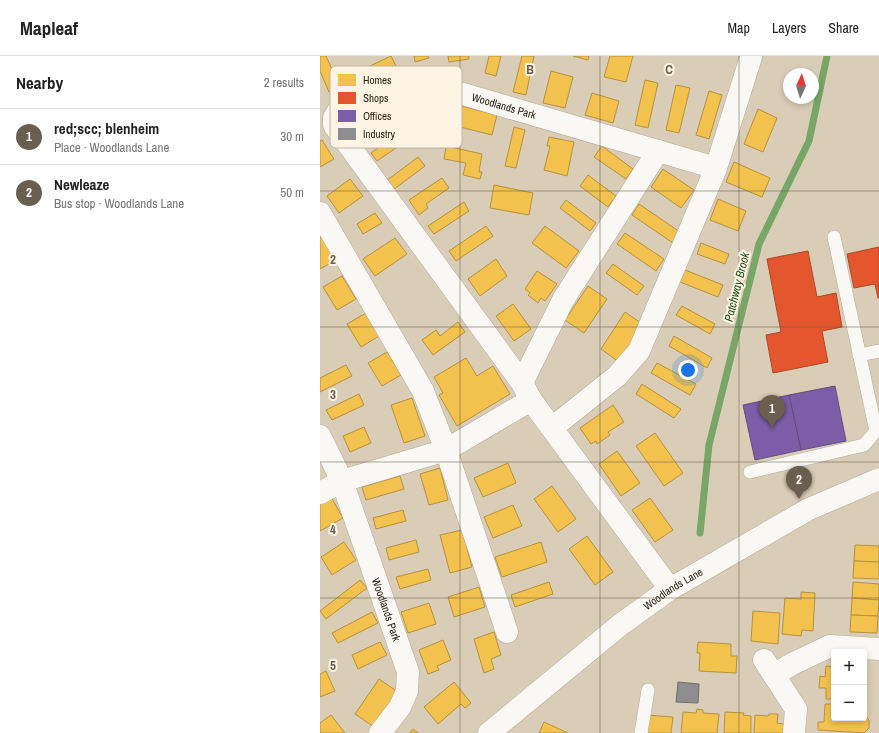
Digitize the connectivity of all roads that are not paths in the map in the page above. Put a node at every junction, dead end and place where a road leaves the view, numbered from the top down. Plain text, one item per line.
1 (751, 57) edge
2 (462, 94) edge
3 (351, 148) edge
4 (658, 151) junction
5 (716, 168) junction
6 (320, 213) edge
7 (834, 237) dead end
8 (879, 351) edge
9 (859, 355) junction
10 (527, 392) junction
11 (552, 428) junction
12 (320, 436) edge
13 (446, 450) junction
14 (750, 472) dead end
15 (879, 479) edge
16 (342, 481) junction
17 (320, 493) edge
18 (670, 589) junction
19 (507, 632) dead end
20 (879, 649) edge
21 (648, 690) dead end
22 (380, 733) edge
23 (489, 733) edge
24 (641, 733) edge
25 (794, 733) edge

1 - 5 street
2 - 4 street, Woodlands Park
3 - 10 street, Woodlands Park
4 - 5 street, Woodlands Park
4 - 10 street
5 - 11 street
6 - 13 street
7 - 9 lane
8 - 9 lane
9 - 14 lane
10 - 11 street, Woodlands Park
10 - 13 street
11 - 18 street, Woodlands Park
12 - 16 street, Woodlands Park
13 - 16 street
13 - 19 street
15 - 18 street, Woodlands Lane
16 - 17 street
16 - 22 street, Woodlands Park
18 - 23 street, Woodlands Lane
20 - 25 street
21 - 24 lane

